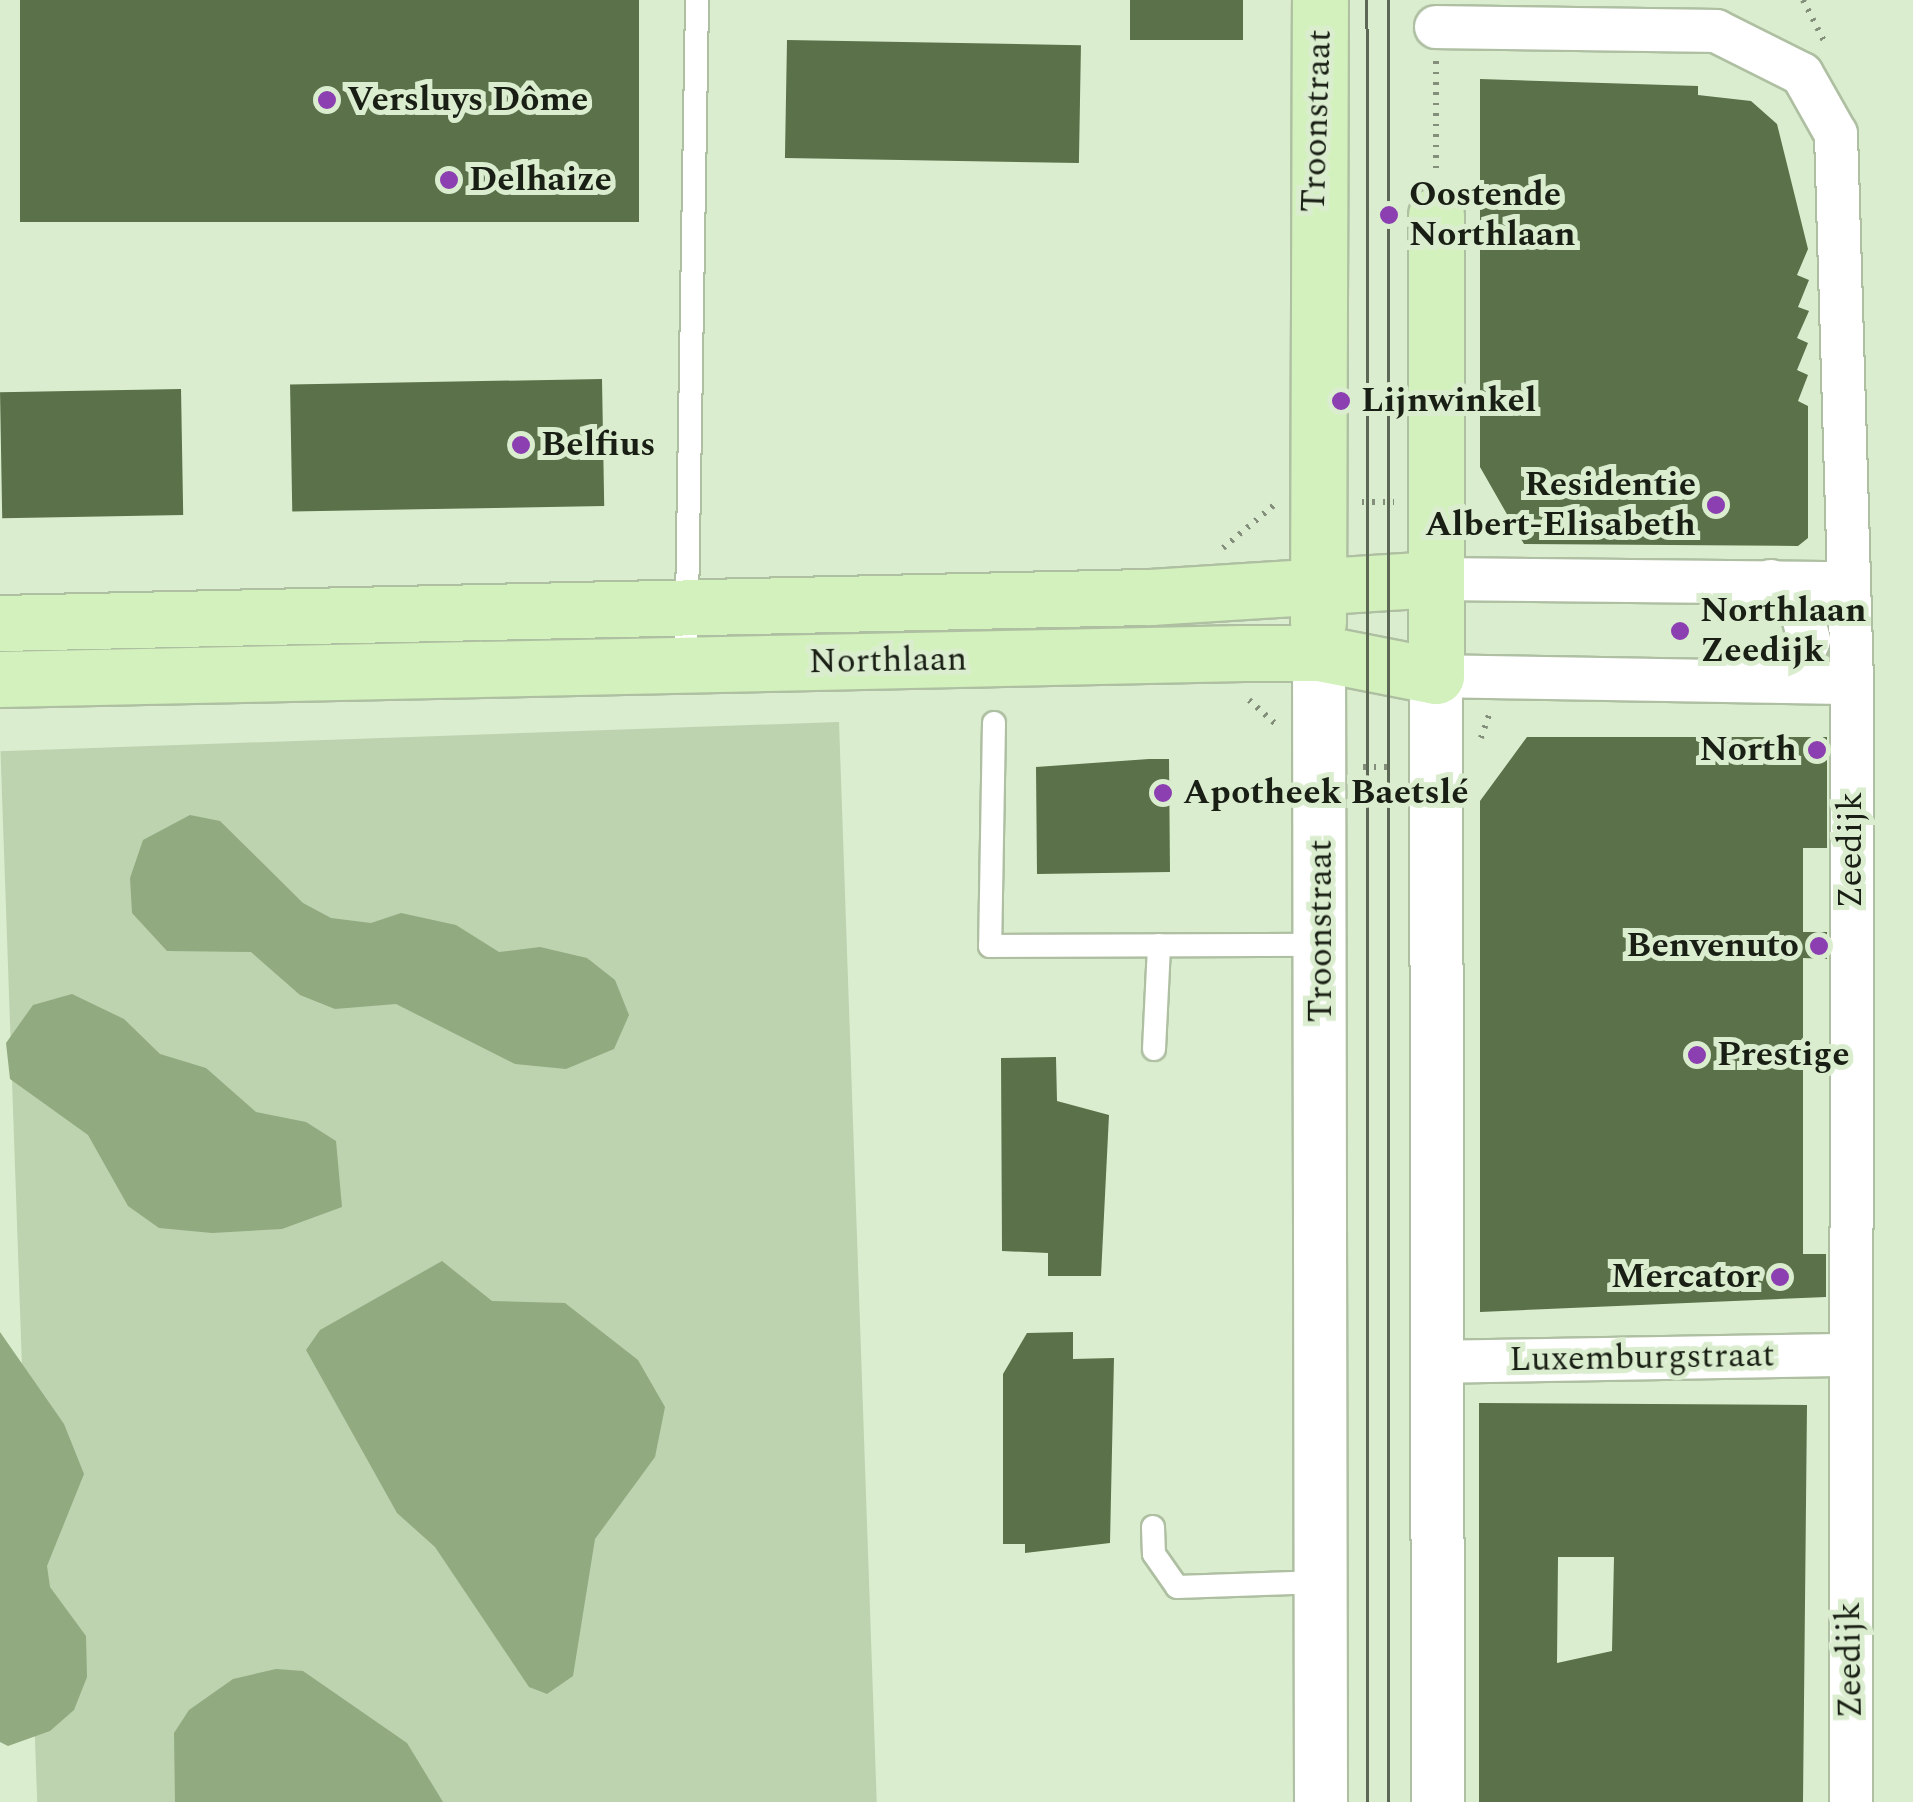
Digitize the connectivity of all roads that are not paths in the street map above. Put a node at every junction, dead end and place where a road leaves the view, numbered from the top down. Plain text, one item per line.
1 (697, 0) edge
2 (1320, 0) edge
3 (1436, 27) road end
4 (1436, 215) road end
5 (1435, 579) junction
6 (1772, 581) junction
7 (1849, 583) junction
8 (1318, 588) junction
9 (684, 606) junction
10 (0, 623) edge
11 (1319, 653) junction
12 (686, 665) junction
13 (1436, 676) junction
14 (0, 680) edge
15 (1774, 680) junction
16 (1852, 682) junction
17 (994, 723) dead end
18 (1159, 945) junction
19 (1321, 945) junction
20 (1154, 1049) dead end
21 (1846, 1354) junction
22 (1436, 1362) junction
23 (1153, 1528) dead end
24 (1322, 1582) junction
25 (1320, 1802) edge
26 (1438, 1802) edge
27 (1851, 1802) edge

1 - 9 lane
2 - 8 main road, Troonstraat
3 - 7 street, Zeedijk
4 - 5 main road
5 - 6 street, Northlaan
5 - 8 main road, Northlaan
5 - 13 main road
6 - 7 street, Northlaan
6 - 15 street
7 - 16 street, Zeedijk
8 - 9 main road, Northlaan
8 - 11 main road, Troonstraat
9 - 10 main road, Northlaan
9 - 12 lane
11 - 12 main road, Northlaan
11 - 13 main road, Northlaan
11 - 19 street, Troonstraat
12 - 14 main road, Northlaan
13 - 15 street, Northlaan
13 - 22 street
15 - 16 street, Northlaan
16 - 21 street, Zeedijk
17 - 18 lane
18 - 19 lane
18 - 20 lane
19 - 24 street, Troonstraat
21 - 22 street, Luxemburgstraat
21 - 27 street, Zeedijk
22 - 26 street
23 - 24 lane
24 - 25 street, Troonstraat

